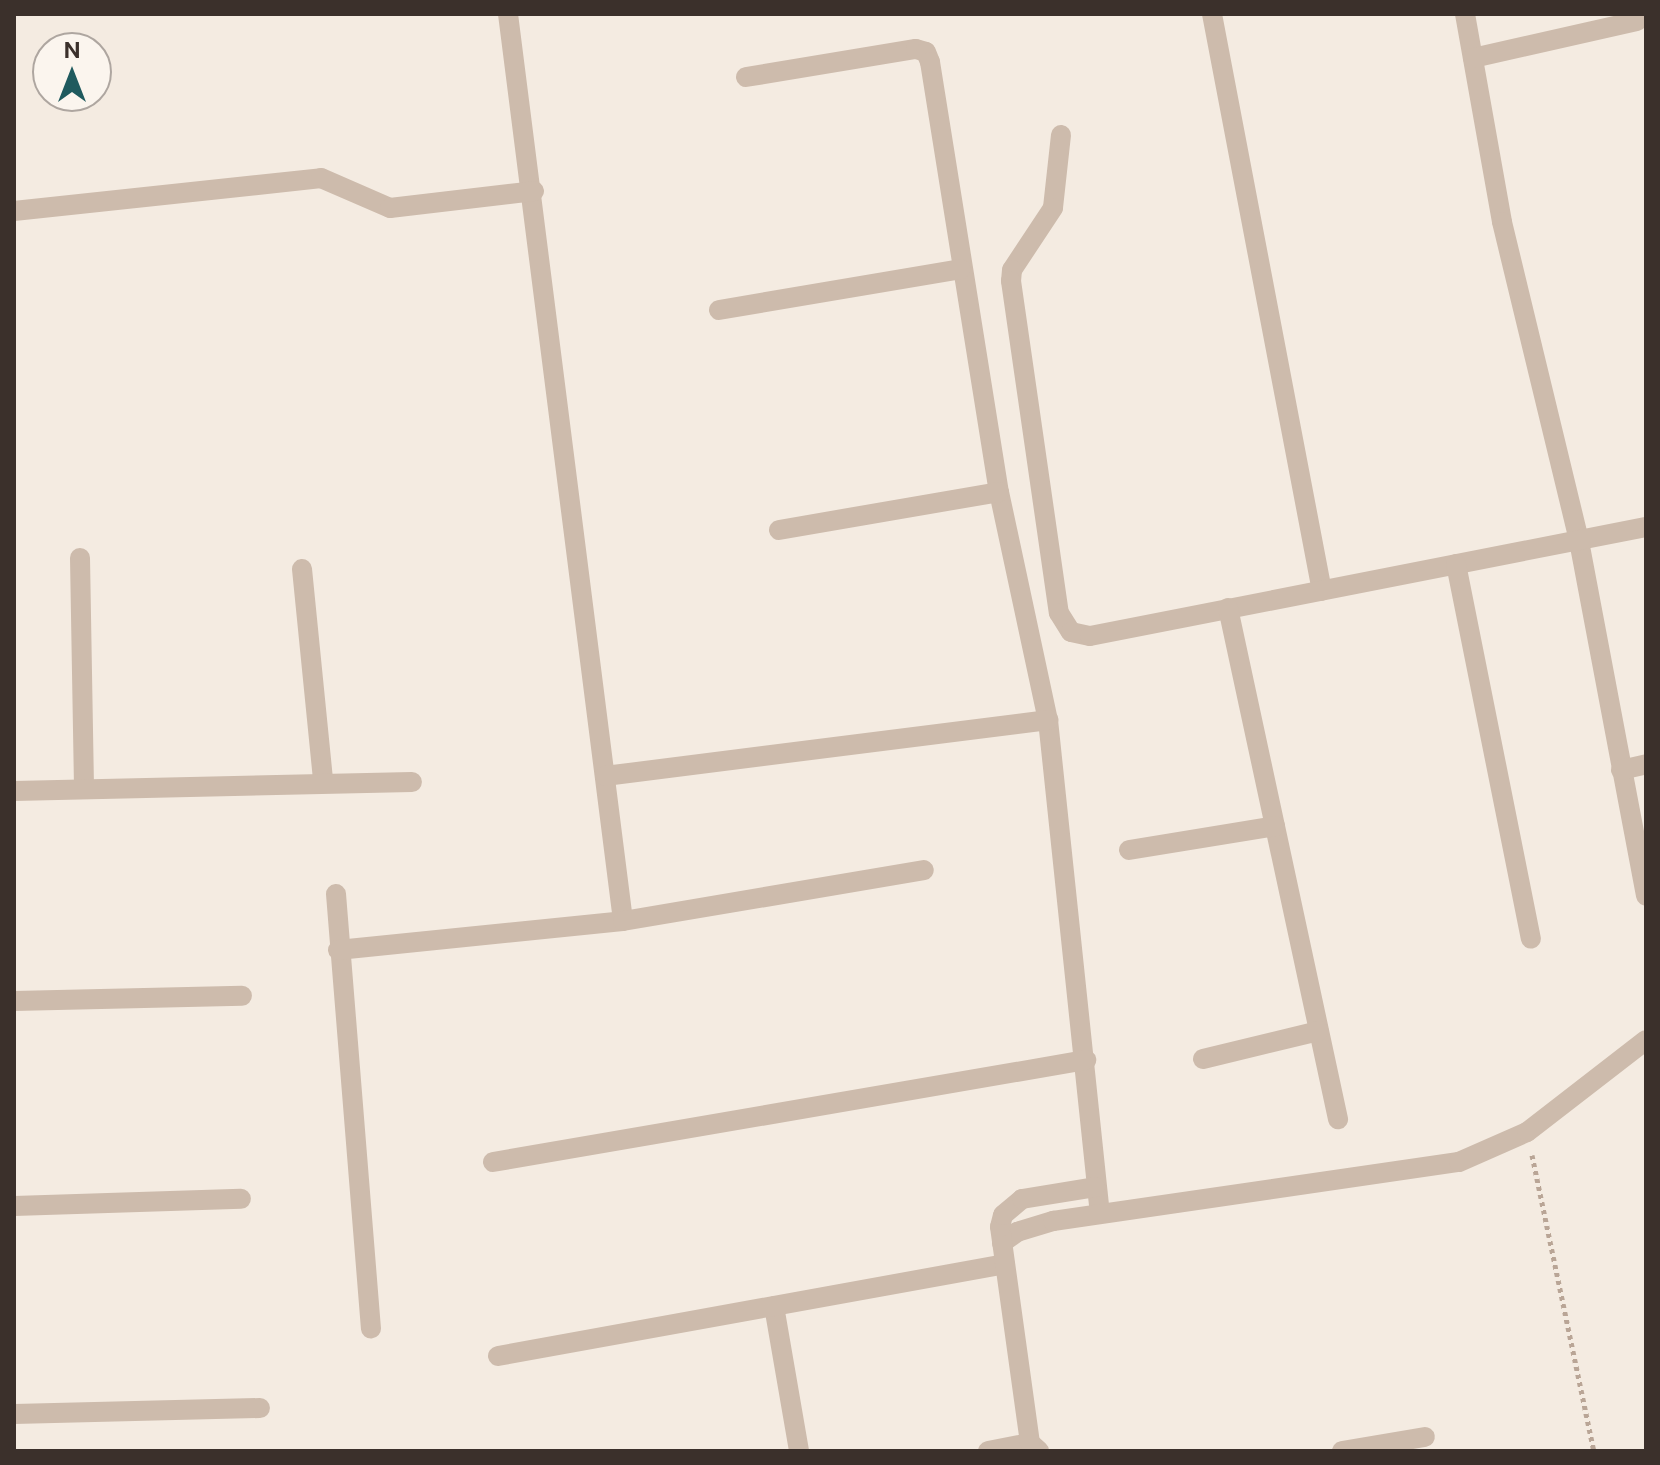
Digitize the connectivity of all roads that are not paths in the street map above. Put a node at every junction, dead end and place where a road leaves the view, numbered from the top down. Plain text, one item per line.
1 (508, 14) edge
2 (1212, 14) edge
3 (1465, 14) edge
4 (1637, 21) dead end
5 (1473, 58) junction
6 (746, 77) dead end
7 (1061, 135) dead end
8 (534, 191) junction
9 (14, 211) edge
10 (961, 269) junction
11 (719, 310) dead end
12 (999, 492) junction
13 (1646, 527) edge
14 (779, 530) dead end
15 (1579, 541) junction
16 (80, 558) dead end
17 (1456, 564) junction
18 (302, 569) dead end
19 (1322, 591) junction
20 (1228, 608) junction
21 (1048, 720) junction
22 (1646, 764) edge
23 (1621, 770) junction
24 (605, 776) junction
25 (323, 781) junction
26 (412, 782) dead end
27 (84, 788) junction
28 (14, 791) edge
29 (1275, 826) junction
30 (1129, 850) dead end
31 (924, 870) dead end
32 (336, 894) dead end
33 (1646, 896) edge
34 (623, 921) junction
35 (1531, 939) dead end
36 (338, 950) junction
37 (242, 996) dead end
38 (14, 1001) edge
39 (1319, 1031) junction
40 (1646, 1040) edge
41 (1203, 1059) dead end
42 (1086, 1060) junction
43 (1338, 1119) dead end
44 (493, 1162) dead end
45 (1095, 1187) junction
46 (241, 1199) dead end
47 (14, 1206) edge
48 (1100, 1213) junction
49 (1002, 1243) junction
50 (1005, 1264) junction
51 (774, 1306) junction
52 (371, 1329) dead end
53 (498, 1356) dead end
54 (260, 1408) dead end
55 (14, 1414) edge
56 (1425, 1437) dead end
57 (1035, 1447) edge
58 (799, 1451) edge
59 (988, 1451) edge
60 (1342, 1451) edge

1 - 8 street
2 - 19 street
3 - 5 street
4 - 5 street
5 - 15 street
6 - 10 street
7 - 20 street
8 - 9 street
8 - 24 street
10 - 11 street
10 - 12 street
12 - 14 street
12 - 21 street
13 - 15 street
15 - 17 street
15 - 23 street
16 - 27 street
17 - 19 street
17 - 35 street
18 - 25 street
19 - 20 street
20 - 29 street
21 - 24 street
21 - 42 street
22 - 23 street
23 - 33 street
24 - 34 street
25 - 26 street
25 - 27 street
27 - 28 street
29 - 30 street
29 - 39 street
31 - 34 street
32 - 36 street
34 - 36 street
36 - 52 street
37 - 38 street
39 - 41 street
39 - 43 street
40 - 48 street
42 - 44 street
42 - 45 street
45 - 48 street
45 - 49 street
46 - 47 street
48 - 49 street
49 - 50 street
50 - 51 street
50 - 57 street
51 - 53 street
51 - 58 street
54 - 55 street
56 - 60 street
57 - 59 street

